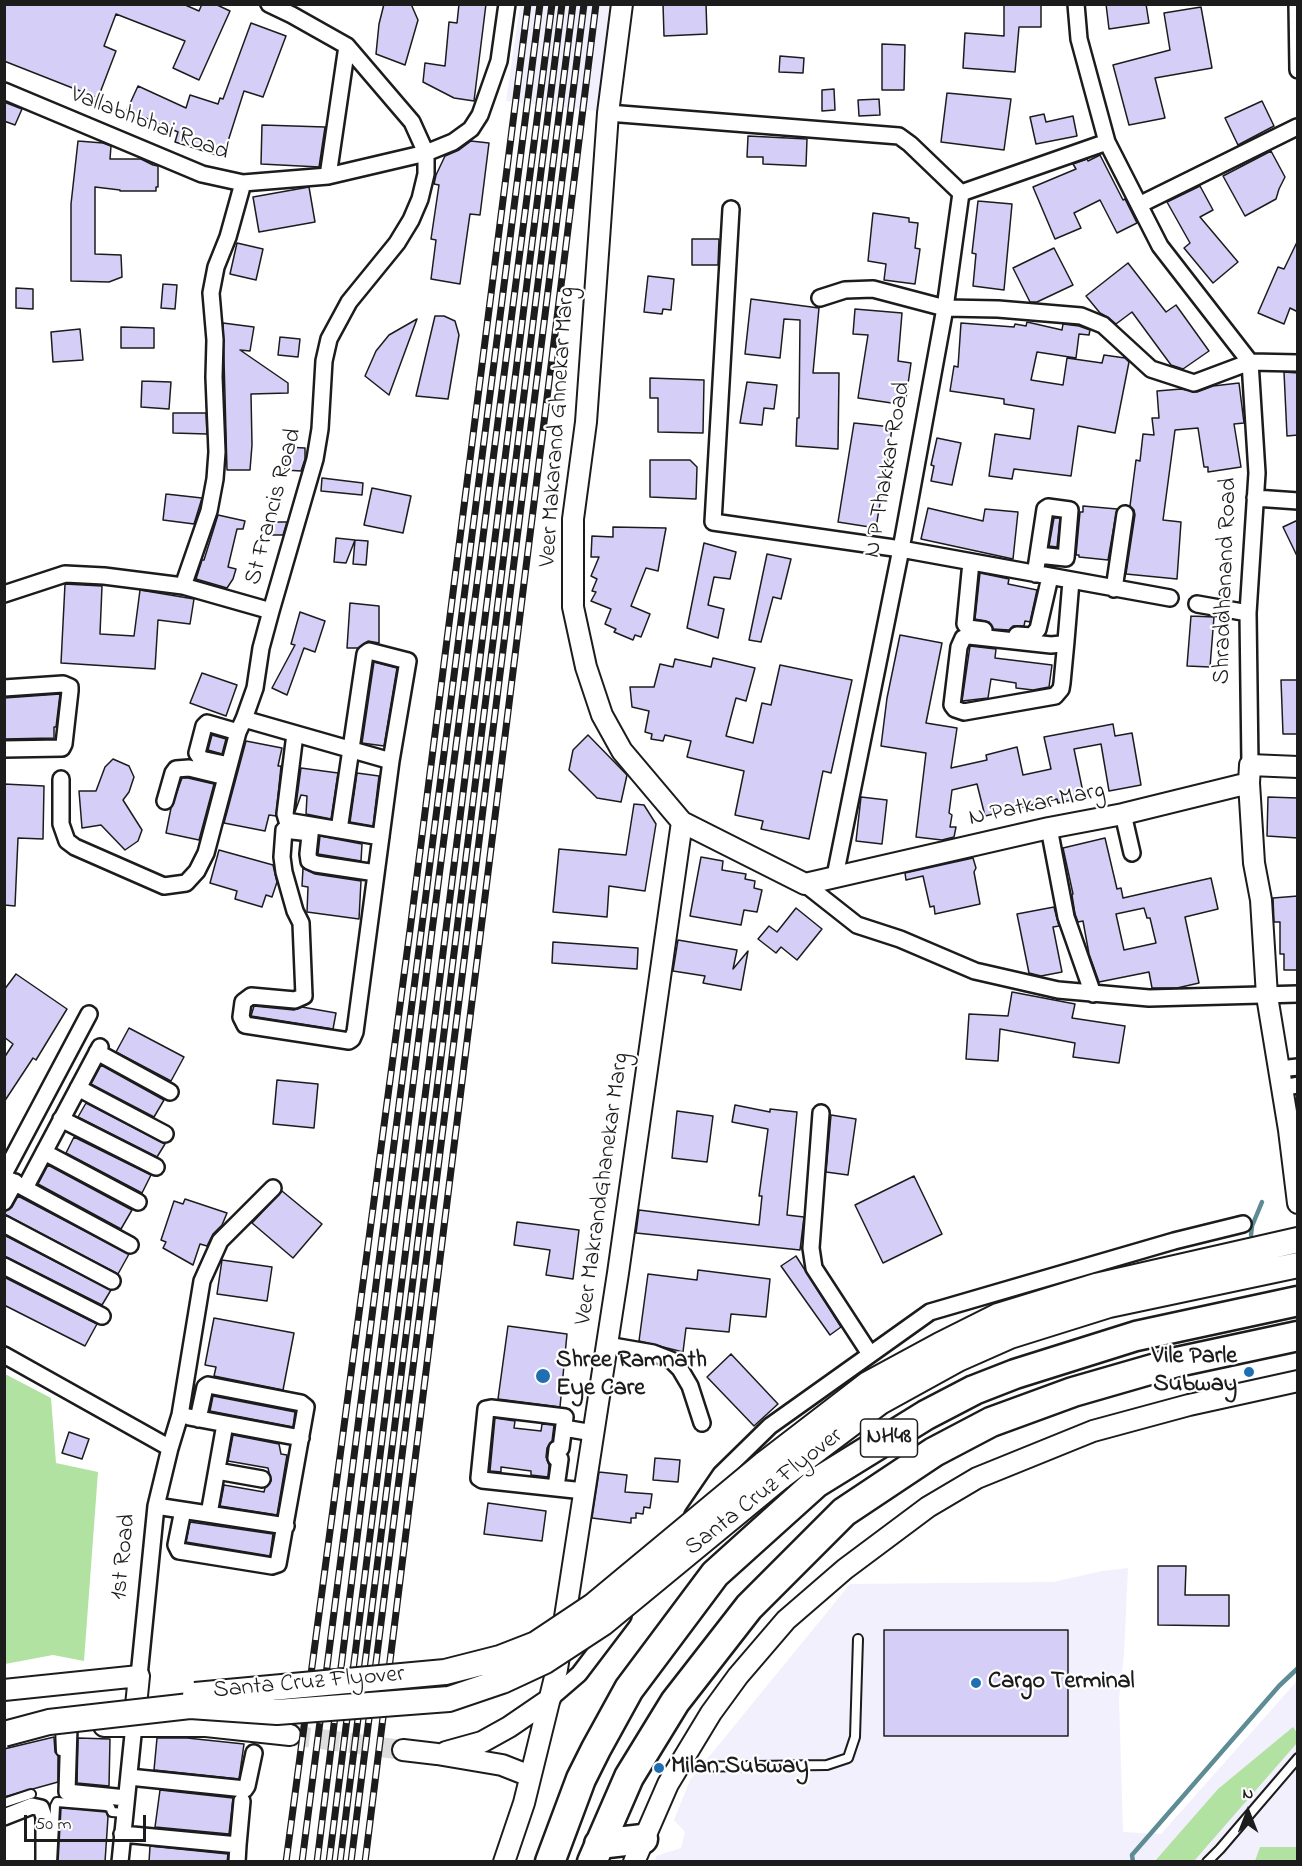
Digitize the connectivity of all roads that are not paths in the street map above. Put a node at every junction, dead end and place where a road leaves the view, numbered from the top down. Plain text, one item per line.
1 (269, 4) edge
2 (507, 4) edge
3 (622, 4) edge
4 (1076, 4) edge
5 (1297, 4) edge
6 (292, 10) edge
7 (347, 46) junction
8 (1298, 70) edge
9 (4, 91) edge
10 (608, 113) junction
11 (1296, 127) edge
12 (1107, 142) junction
13 (426, 153) junction
14 (328, 176) junction
15 (243, 183) junction
16 (961, 192) junction
17 (1139, 205) junction
18 (730, 209) dead end
19 (820, 298) dead end
20 (945, 308) junction
21 (1250, 362) junction
22 (1298, 363) edge
23 (1255, 498) junction
24 (1298, 501) edge
25 (1125, 514) dead end
26 (901, 549) junction
27 (1038, 555) dead end
28 (971, 566) junction
29 (1045, 579) junction
30 (1071, 581) junction
31 (183, 586) junction
32 (1114, 589) junction
33 (4, 594) edge
34 (1170, 598) dead end
35 (1197, 604) dead end
36 (271, 611) junction
37 (1248, 614) junction
38 (1066, 641) junction
39 (4, 688) edge
40 (241, 726) junction
41 (295, 734) junction
42 (4, 749) edge
43 (350, 749) junction
44 (391, 761) junction
45 (1298, 767) edge
46 (227, 771) junction
47 (1250, 774) junction
48 (61, 779) dead end
49 (165, 801) dead end
50 (1123, 814) junction
51 (682, 822) junction
52 (1049, 828) junction
53 (311, 829) junction
54 (339, 830) junction
55 (381, 837) junction
56 (1131, 853) dead end
57 (376, 873) junction
58 (835, 876) junction
59 (805, 884) junction
60 (1093, 994) junction
61 (1298, 994) edge
62 (1267, 996) junction
63 (89, 1014) dead end
64 (1290, 1086) edge
65 (78, 1089) junction
66 (170, 1092) dead end
67 (821, 1113) dead end
68 (61, 1119) junction
69 (165, 1134) dead end
70 (1294, 1149) edge
71 (44, 1152) junction
72 (156, 1167) dead end
73 (12, 1180) edge
74 (273, 1188) dead end
75 (4, 1202) edge
76 (138, 1202) dead end
77 (1298, 1203) edge
78 (4, 1224) edge
79 (1243, 1224) dead end
80 (1298, 1240) edge
81 (130, 1245) dead end
82 (1298, 1265) edge
83 (4, 1266) edge
84 (112, 1281) dead end
85 (1298, 1301) edge
86 (102, 1316) dead end
87 (1298, 1336) edge
88 (607, 1345) junction
89 (870, 1354) junction
90 (4, 1355) edge
91 (1298, 1381) edge
92 (180, 1415) junction
93 (198, 1419) junction
94 (702, 1423) dead end
95 (225, 1424) junction
96 (564, 1428) junction
97 (593, 1433) junction
98 (301, 1438) junction
99 (170, 1449) junction
100 (217, 1471) junction
101 (772, 1471) junction
102 (262, 1479) dead end
103 (556, 1487) junction
104 (584, 1491) junction
105 (156, 1506) junction
106 (183, 1510) junction
107 (209, 1514) junction
108 (286, 1526) junction
109 (858, 1639) dead end
110 (139, 1676) junction
111 (4, 1690) edge
112 (550, 1699) junction
113 (4, 1721) edge
114 (134, 1725) junction
115 (64, 1727) junction
116 (4, 1734) edge
117 (290, 1735) tunnel mouth
118 (4, 1741) edge
119 (403, 1750) tunnel mouth
120 (254, 1753) dead end
121 (437, 1754) junction
122 (1298, 1758) edge
123 (62, 1762) dead end
124 (678, 1767) junction
125 (530, 1776) junction
126 (129, 1777) junction
127 (31, 1794) dead end
128 (126, 1797) junction
129 (242, 1801) dead end
130 (4, 1803) edge
131 (125, 1813) junction
132 (4, 1817) edge
133 (122, 1834) junction
134 (238, 1845) junction
135 (638, 1850) edge
136 (596, 1853) edge
137 (44, 1862) edge
138 (52, 1862) edge
139 (120, 1862) edge
140 (237, 1862) edge
141 (504, 1862) edge
142 (550, 1862) edge
143 (1207, 1862) edge

1 - 6 street
2 - 13 street, Vallabhbhai Road
3 - 10 street, Veer Makarand Ghnekar Marg
4 - 12 street
5 - 8 street
6 - 7 street
7 - 13 street
7 - 14 street
9 - 15 street, Vallabhbhai Road
10 - 16 street
10 - 51 street, Veer Makarand Ghnekar Marg
11 - 17 street
12 - 16 street
12 - 17 street
13 - 14 street, Vallabhbhai Road
13 - 36 street, St Francis Road
14 - 15 street, Vallabhbhai Road
15 - 31 street
16 - 20 street, N P Thakkar Road
17 - 21 street
18 - 26 street
19 - 20 street
20 - 21 street
20 - 26 street, N P Thakkar Road
21 - 22 street
21 - 23 street, Shraddhanand Road
23 - 24 street
23 - 37 street, Shraddhanand Road
25 - 32 street
26 - 28 street
26 - 58 street, N P Thakkar Road
27 - 29 street
28 - 29 street
28 - 29 street
29 - 30 street
30 - 32 street
30 - 38 street
31 - 33 street
31 - 36 street
32 - 34 street
35 - 37 street
36 - 40 street, St Francis Road
37 - 47 street, Shraddhanand Road
38 - 38 street
39 - 42 street
40 - 41 street
40 - 46 street, St Francis Road
40 - 46 street
41 - 43 street
41 - 53 street
43 - 44 street
43 - 44 street
43 - 54 street
44 - 55 street
45 - 47 street, N Patkar Marg
46 - 48 street, St Francis Road
46 - 49 street
47 - 50 street, N Patkar Marg
47 - 62 street, Shraddhanand Road
50 - 52 street, N Patkar Marg
50 - 56 street
51 - 59 street
51 - 88 street, Veer MakrandGhanekar Marg
52 - 58 street, N Patkar Marg
52 - 60 street
53 - 54 street
53 - 57 street
53 - 57 street
54 - 55 street
55 - 57 street
58 - 59 street
59 - 60 street
60 - 62 street
61 - 62 street
62 - 64 street, Shraddhanand Road
63 - 73 street
64 - 70 street, Shraddhanand Road
65 - 66 street
65 - 68 street
65 - 69 street
67 - 89 street
68 - 71 street
68 - 72 street
70 - 77 street, Shraddhanand Road
71 - 73 street
71 - 76 street
73 - 75 street
73 - 81 street
74 - 92 street, 1st Road
78 - 84 street
79 - 89 street
80 - 101 main road
82 - 101 main road, Santa Cruz Flyover
83 - 86 street
85 - 142 highway, NH48
87 - 136 highway, NH48
88 - 94 street
88 - 97 street, Veer MakrandGhanekar Marg
89 - 112 street
90 - 99 street
91 - 124 street
92 - 93 street
92 - 99 street, 1st Road
93 - 95 street
93 - 98 street
95 - 98 street
95 - 100 street
96 - 97 street
96 - 103 street
96 - 103 street
97 - 104 street, Veer MakrandGhanekar Marg
98 - 108 street
99 - 105 street, 1st Road
100 - 102 street
100 - 107 street
101 - 113 main road, Santa Cruz Flyover, bridge
101 - 116 main road, Santa Cruz Flyover, bridge
103 - 104 street
104 - 112 street, Veer MakrandGhanekar Marg
105 - 106 street
105 - 110 street, 1st Road
106 - 107 street
106 - 108 street
107 - 108 street
109 - 124 lane
110 - 111 street
110 - 114 street, 1st Road
112 - 121 street
112 - 125 street, Veer MakrandGhanekar Marg
114 - 115 street
114 - 117 street
114 - 126 street, 1st Road
115 - 118 street
115 - 123 lane
115 - 128 street
119 - 121 street
120 - 126 street
121 - 125 street
122 - 143 lane
124 - 135 street
125 - 141 street, Veer MakrandGhanekar Marg
126 - 128 street, 1st Road
127 - 130 lane
128 - 131 street, 1st Road
129 - 134 street
131 - 133 street, 1st Road
131 - 138 lane
132 - 137 street
133 - 134 street
133 - 139 street, 1st Road
134 - 140 street
135 - 136 highway

